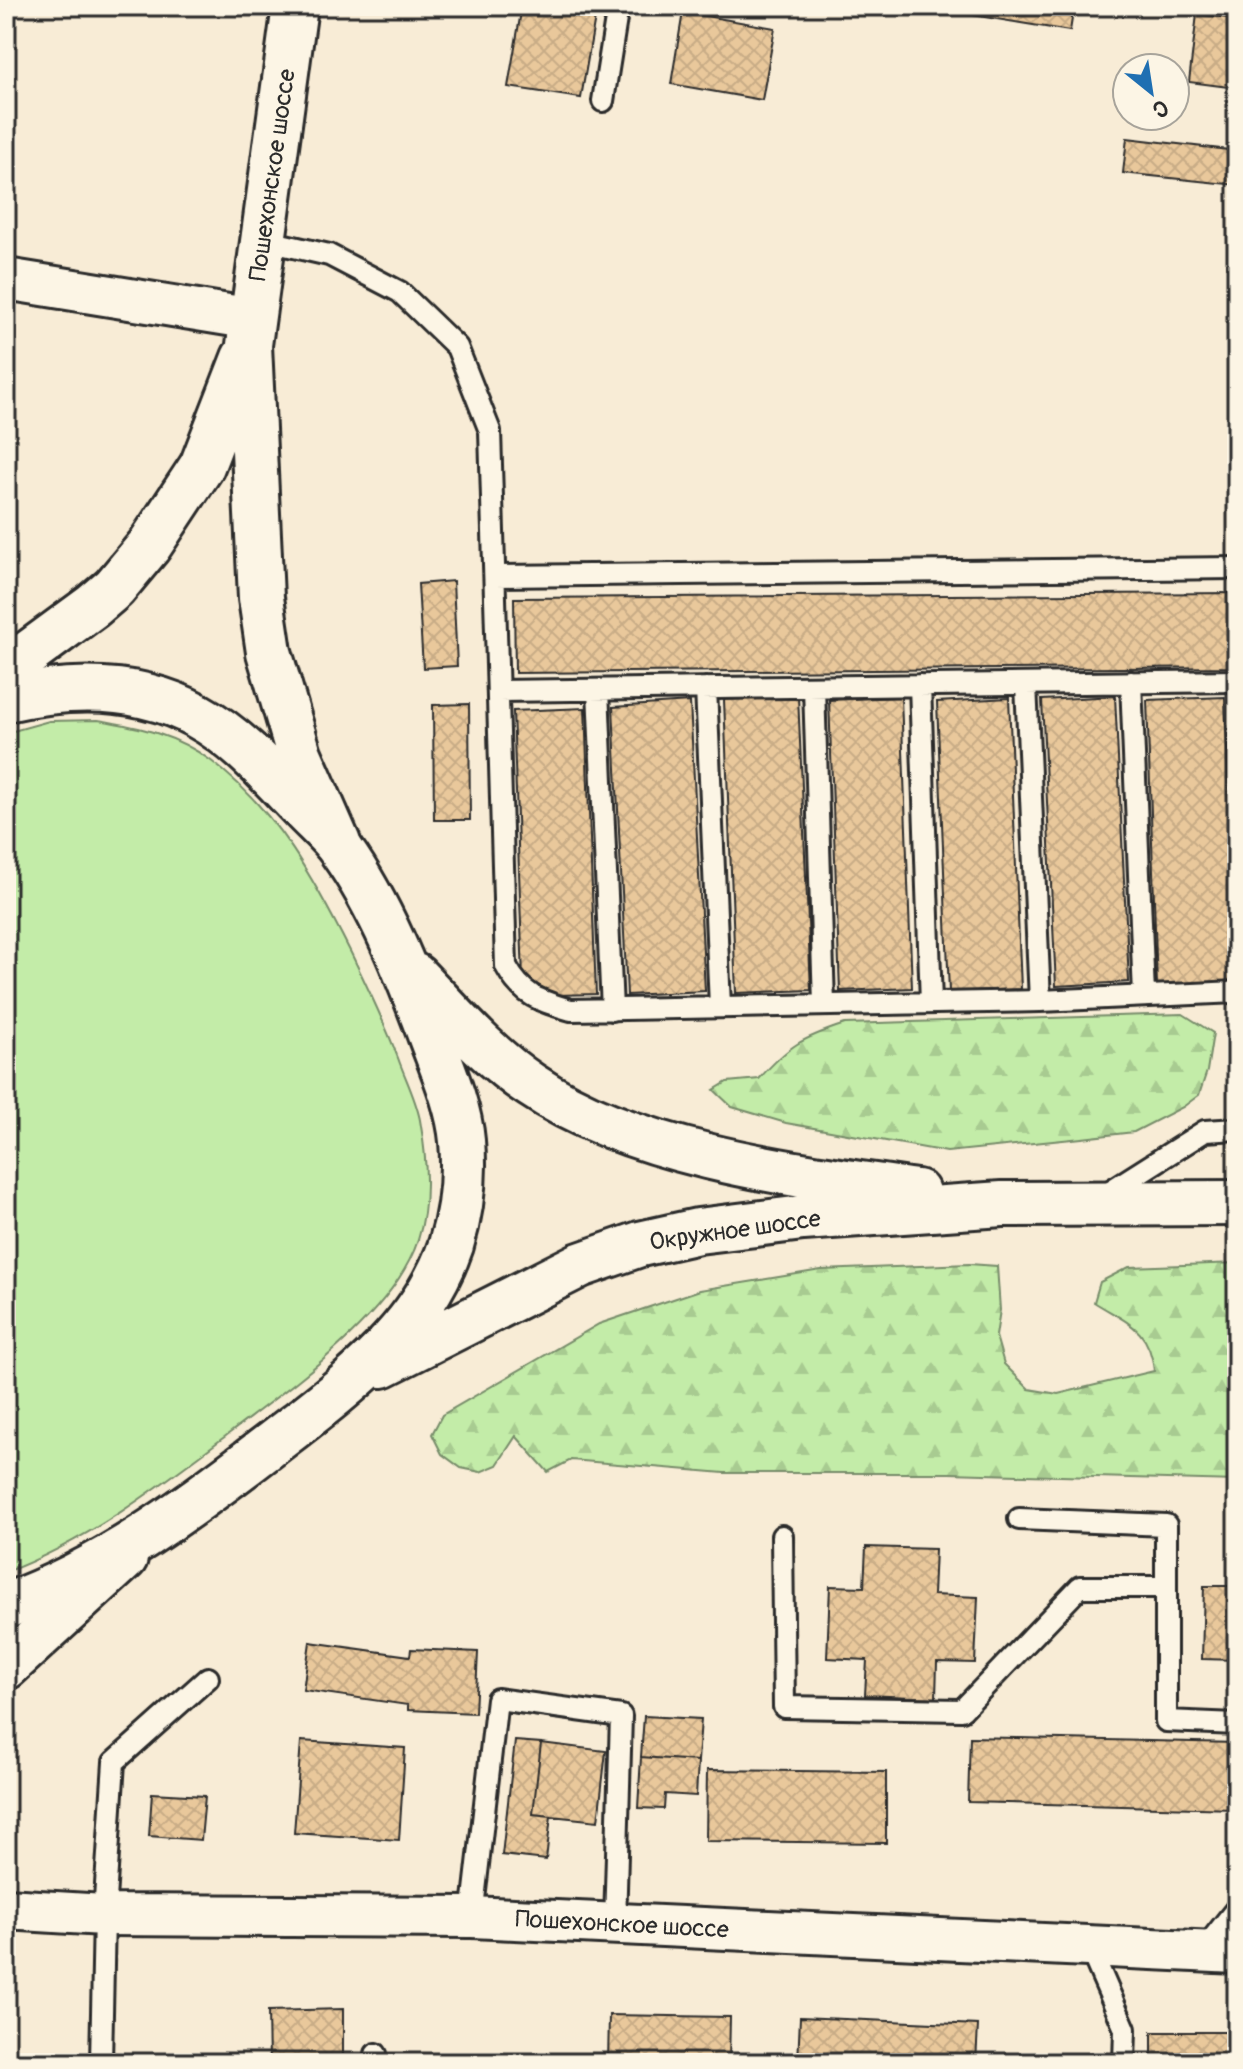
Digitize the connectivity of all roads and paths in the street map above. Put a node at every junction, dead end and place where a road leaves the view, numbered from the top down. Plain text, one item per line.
1 (295, 6) edge
2 (618, 6) edge
3 (603, 101) dead end
4 (263, 240) junction
5 (6, 279) edge
6 (251, 332) junction
7 (1237, 568) edge
8 (495, 576) junction
9 (6, 670) edge
10 (1237, 681) edge
11 (1131, 682) junction
12 (1026, 684) junction
13 (920, 685) junction
14 (814, 687) junction
15 (706, 688) junction
16 (598, 690) junction
17 (498, 691) junction
18 (6, 699) edge
19 (340, 849) junction
20 (404, 964) junction
21 (1237, 992) edge
22 (1144, 995) junction
23 (1040, 1001) junction
24 (931, 1003) junction
25 (824, 1004) junction
26 (720, 1006) junction
27 (612, 1010) junction
28 (1237, 1129) edge
29 (1091, 1202) junction
30 (1237, 1203) edge
31 (1002, 1204) junction
32 (355, 1380) junction
33 (1019, 1519) dead end
34 (152, 1533) junction
35 (782, 1536) dead end
36 (1166, 1587) junction
37 (6, 1606) edge
38 (6, 1667) edge
39 (208, 1678) dead end
40 (1237, 1724) edge
41 (1237, 1908) edge
42 (6, 1909) edge
43 (104, 1915) junction
44 (472, 1917) junction
45 (615, 1924) junction
46 (1089, 1946) junction
47 (1219, 1952) edge
48 (101, 2063) edge
49 (1124, 2063) edge

1 - 4 main road, Пошехонское шоссе
2 - 3 lane
4 - 6 main road, Пошехонское шоссе
4 - 8 lane
5 - 6 street
6 - 9 main road
6 - 19 main road
7 - 8 lane
8 - 17 lane
10 - 11 lane
11 - 12 lane
11 - 22 lane
12 - 13 lane
12 - 23 lane
13 - 14 lane
13 - 24 lane
14 - 15 lane
14 - 25 lane
15 - 16 lane
15 - 26 lane
16 - 17 lane
16 - 27 lane
17 - 27 lane
18 - 19 main road, Окружное шоссе
19 - 20 main road, Окружное шоссе
20 - 31 main road, Окружное шоссе
20 - 32 main road, Окружное шоссе
21 - 22 lane
22 - 23 lane
23 - 24 lane
24 - 25 lane
25 - 26 lane
26 - 27 lane
28 - 29 lane
29 - 30 main road, Окружное шоссе
29 - 31 main road, Окружное шоссе
31 - 32 main road, Окружное шоссе
32 - 34 main road, Окружное шоссе
33 - 36 lane
34 - 37 main road, Окружное шоссе
34 - 38 main road
35 - 36 lane
36 - 40 lane
39 - 43 lane
41 - 47 lane
42 - 43 street, Пошехонское шоссе
43 - 44 street, Пошехонское шоссе
43 - 48 lane
44 - 45 street, Пошехонское шоссе
44 - 45 lane
45 - 46 street, Пошехонское шоссе
46 - 47 street, Пошехонское шоссе
46 - 49 lane

